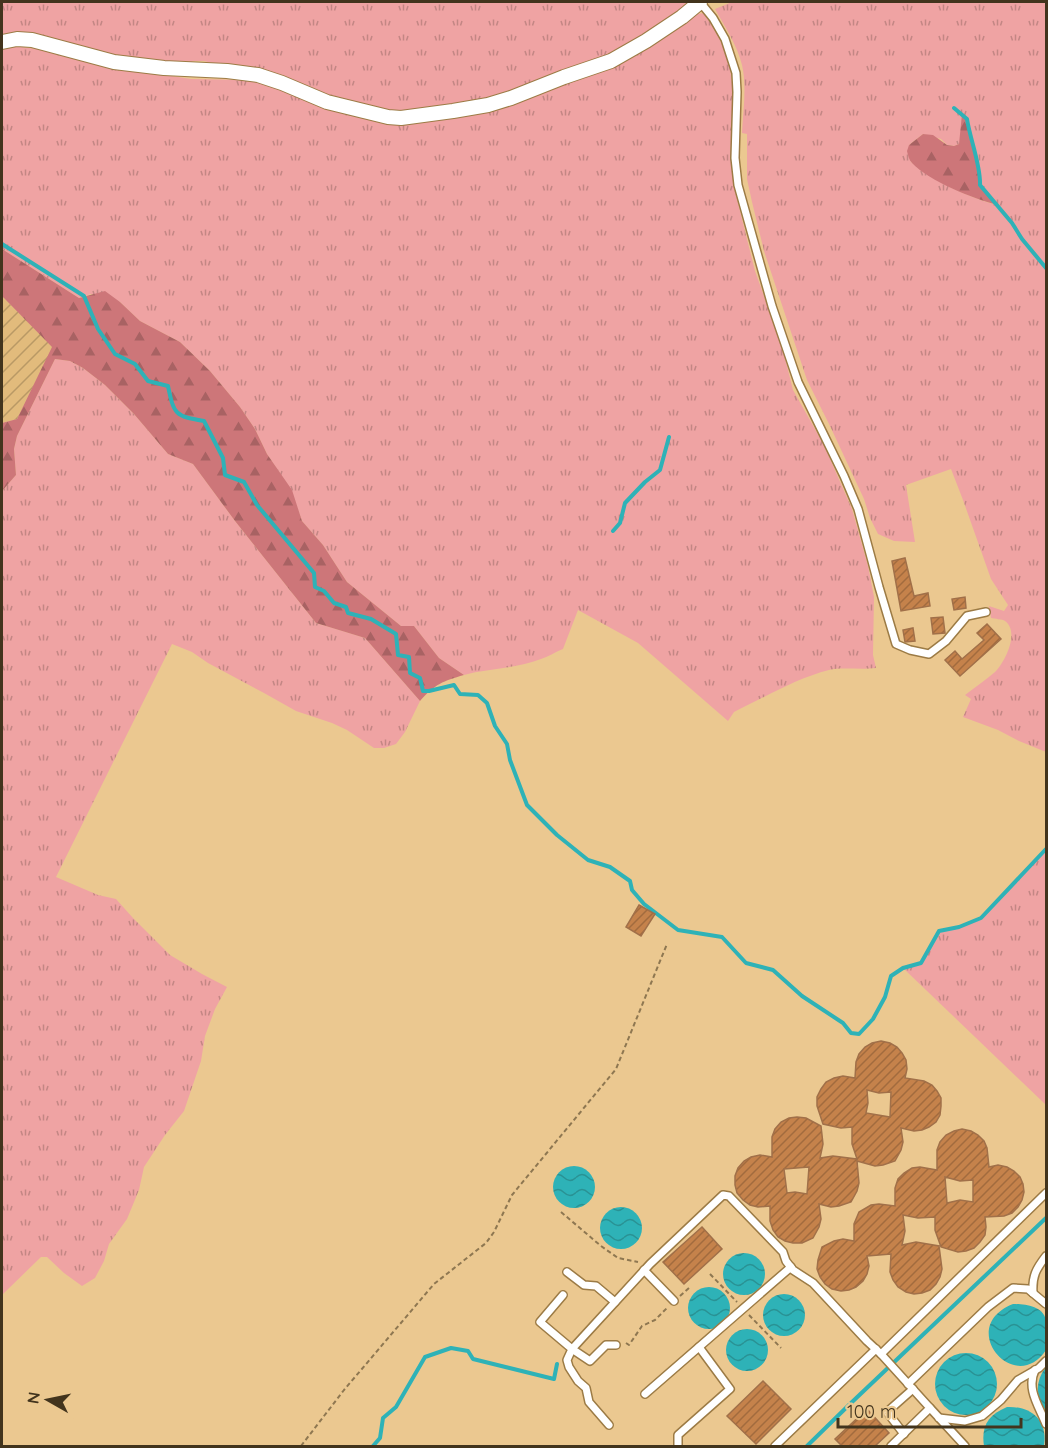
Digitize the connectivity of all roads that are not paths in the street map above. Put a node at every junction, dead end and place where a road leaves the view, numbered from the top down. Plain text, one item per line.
1 (700, 2) edge
2 (2, 42) edge
3 (986, 612) dead end
4 (1047, 1193) edge
5 (1047, 1256) edge
6 (647, 1267) junction
7 (791, 1267) junction
8 (567, 1272) dead end
9 (1033, 1293) junction
10 (563, 1295) dead end
11 (674, 1301) road end
12 (615, 1302) junction
13 (1047, 1305) edge
14 (616, 1345) road end
15 (699, 1347) junction
16 (572, 1350) junction
17 (881, 1354) junction
18 (1047, 1361) edge
19 (1036, 1370) junction
20 (911, 1387) junction
21 (645, 1394) dead end
22 (930, 1408) junction
23 (939, 1418) junction
24 (1047, 1424) edge
25 (609, 1425) dead end
26 (904, 1434) junction
27 (678, 1446) edge
28 (775, 1446) edge
29 (891, 1446) edge
30 (965, 1446) edge

1 - 2 street
1 - 3 lane
4 - 17 lane
5 - 9 lane
6 - 7 lane
6 - 11 lane
6 - 12 lane
7 - 15 lane
7 - 17 lane
8 - 12 lane
9 - 13 lane
9 - 20 lane
10 - 16 lane
12 - 16 lane
14 - 16 lane
15 - 21 lane
15 - 27 lane
16 - 25 lane
17 - 20 lane
17 - 28 lane
18 - 19 lane
19 - 23 lane
19 - 24 lane
20 - 22 lane
20 - 26 lane
22 - 23 lane
22 - 26 lane
23 - 30 lane
26 - 29 lane

